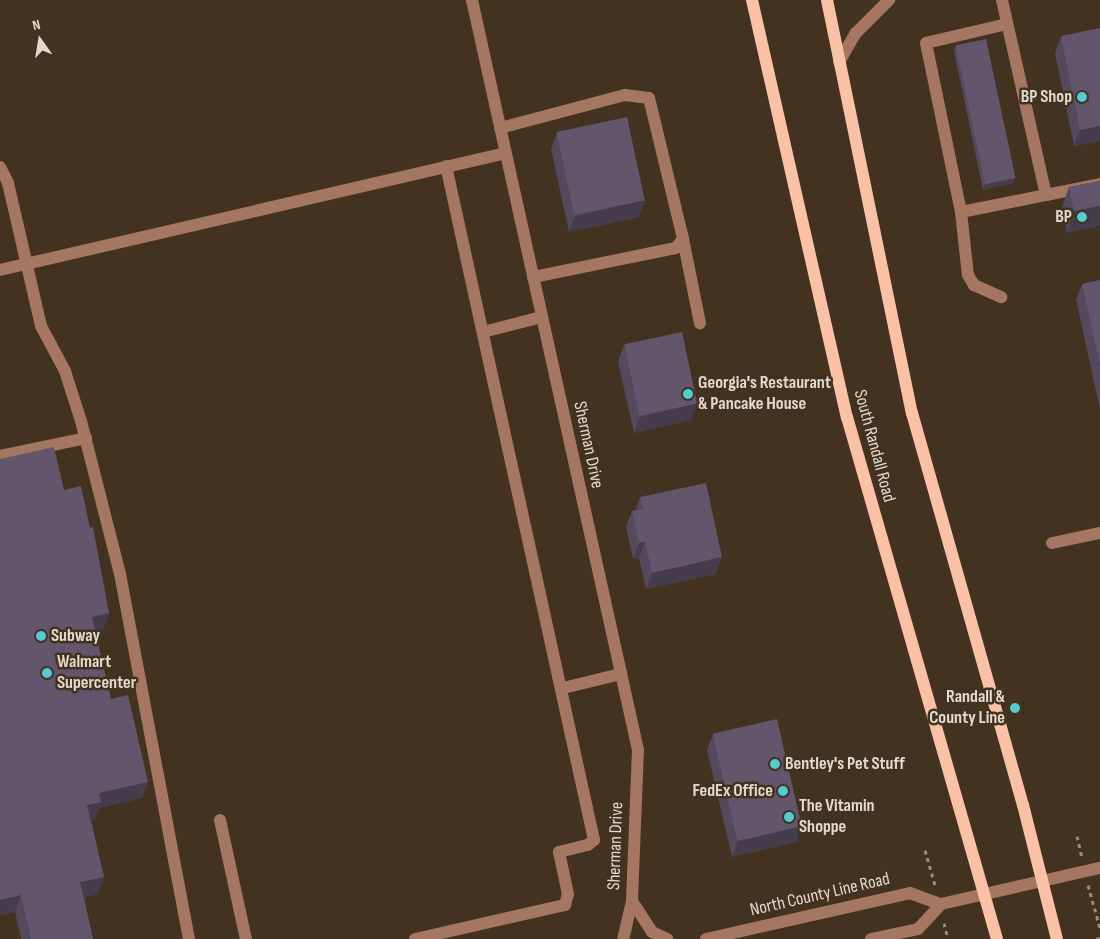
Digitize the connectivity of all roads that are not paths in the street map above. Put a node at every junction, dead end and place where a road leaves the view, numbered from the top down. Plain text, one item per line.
1 (472, 0) edge
2 (752, 0) edge
3 (827, 0) edge
4 (889, 0) edge
5 (1002, 0) edge
6 (1007, 24) junction
7 (839, 62) junction
8 (500, 128) junction
9 (506, 153) junction
10 (446, 166) junction
11 (0, 167) edge
12 (1100, 184) edge
13 (1046, 195) junction
14 (961, 212) junction
15 (683, 239) junction
16 (27, 264) junction
17 (0, 270) edge
18 (533, 277) junction
19 (1001, 297) dead end
20 (542, 317) junction
21 (700, 323) dead end
22 (483, 332) junction
23 (86, 438) junction
24 (0, 456) edge
25 (1100, 533) edge
26 (1052, 543) dead end
27 (621, 674) junction
28 (563, 688) junction
29 (220, 820) dead end
30 (1100, 868) edge
31 (1043, 881) junction
32 (983, 896) junction
33 (632, 901) junction
34 (940, 904) junction
35 (189, 939) edge
36 (246, 939) edge
37 (415, 939) edge
38 (623, 939) edge
39 (667, 939) edge
40 (706, 939) edge
41 (871, 939) edge
42 (997, 939) edge
43 (1057, 939) edge

1 - 8 street, Sherman Drive
2 - 32 main road, South Randall Road
3 - 7 main road
4 - 7 street
5 - 6 street
6 - 13 street
6 - 14 street
7 - 31 main road
8 - 9 street, Sherman Drive
8 - 15 street
9 - 10 street
9 - 18 street, Sherman Drive
10 - 16 street
10 - 22 street
11 - 16 street
12 - 13 street
13 - 14 street
14 - 19 street
15 - 18 street
15 - 21 street
16 - 17 street
16 - 23 street
18 - 20 street, Sherman Drive
20 - 22 street
20 - 27 street, Sherman Drive
22 - 28 street
23 - 24 street
23 - 35 street
25 - 26 street
27 - 28 street
27 - 33 street, Sherman Drive
28 - 37 street
29 - 36 street
30 - 31 street
31 - 32 street
31 - 43 main road
32 - 34 street
32 - 42 main road, South Randall Road
33 - 38 street, Sherman Drive
33 - 39 street, Sherman Drive
34 - 40 street, North County Line Road
34 - 41 street

